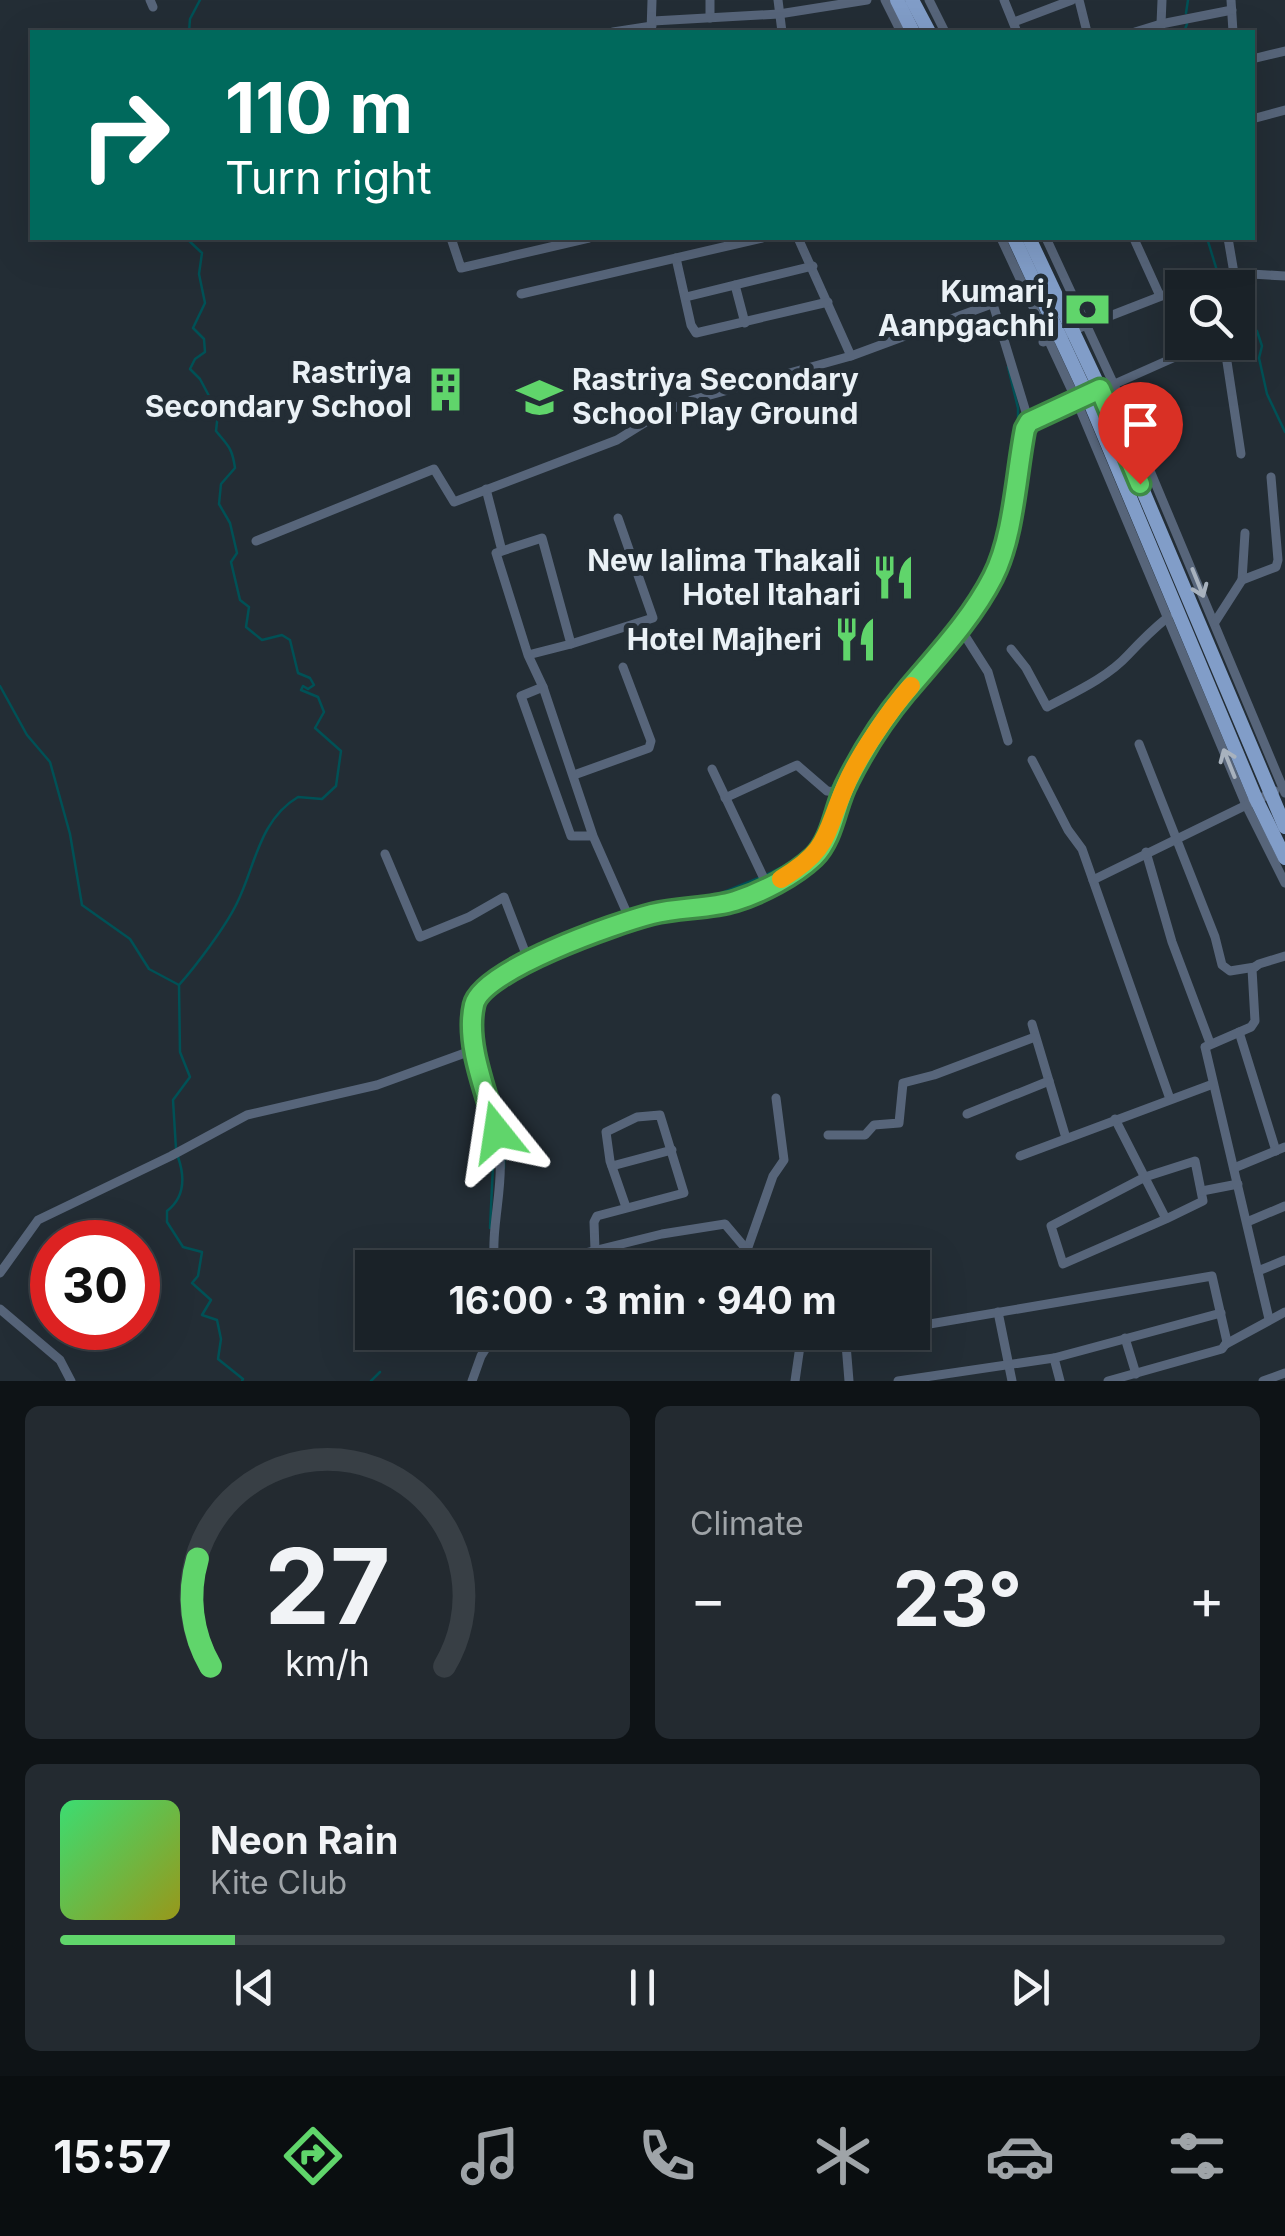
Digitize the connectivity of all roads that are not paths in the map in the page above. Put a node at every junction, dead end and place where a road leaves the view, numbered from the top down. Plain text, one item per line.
1 (652, 0) edge
2 (710, 0) edge
3 (778, 0) edge
4 (868, 0) edge
5 (885, 0) edge
6 (897, 0) edge
7 (912, 0) edge
8 (929, 0) edge
9 (1004, 0) edge
10 (1075, 0) edge
11 (1162, 0) edge
12 (1232, 5) edge
13 (779, 14) junction
14 (710, 18) junction
15 (1161, 24) junction
16 (652, 26) edge
17 (1016, 28) edge
18 (627, 30) edge
19 (782, 30) edge
20 (899, 30) edge
21 (913, 30) edge
22 (928, 30) edge
23 (944, 30) edge
24 (1086, 30) edge
25 (1142, 30) edge
26 (1233, 30) edge
27 (1285, 51) edge
28 (1255, 57) edge
29 (1285, 110) edge
30 (1255, 119) edge
31 (452, 240) edge
32 (580, 240) edge
33 (753, 240) edge
34 (799, 240) edge
35 (1002, 240) edge
36 (1015, 240) edge
37 (1031, 240) edge
38 (1046, 240) edge
39 (1228, 240) edge
40 (1134, 241) dead end
41 (676, 258) junction
42 (813, 266) junction
43 (1225, 270) edge
44 (1255, 276) edge
45 (1285, 276) edge
46 (735, 285) junction
47 (1027, 291) junction
48 (521, 294) dead end
49 (1165, 294) edge
50 (1160, 296) junction
51 (686, 297) junction
52 (828, 302) junction
53 (993, 304) junction
54 (745, 322) junction
55 (1062, 334) junction
56 (851, 356) junction
57 (1168, 360) edge
58 (1227, 360) edge
59 (1094, 392) junction
60 (1029, 422) junction
61 (1241, 454) dead end
62 (1271, 477) dead end
63 (486, 488) junction
64 (618, 518) dead end
65 (1246, 534) dead end
66 (256, 542) dead end
67 (502, 550) junction
68 (1242, 580) junction
69 (1168, 616) junction
70 (1214, 622) junction
71 (960, 628) junction
72 (572, 644) junction
73 (1011, 649) dead end
74 (528, 655) junction
75 (623, 667) dead end
76 (543, 687) junction
77 (1008, 741) dead end
78 (1139, 744) dead end
79 (1032, 760) dead end
80 (712, 769) dead end
81 (574, 776) junction
82 (843, 793) junction
83 (1268, 796) edge
84 (726, 798) junction
85 (1285, 827) edge
86 (593, 836) junction
87 (1176, 838) junction
88 (1146, 852) junction
89 (385, 854) dead end
90 (1285, 858) edge
91 (1093, 880) junction
92 (1285, 883) edge
93 (768, 887) junction
94 (630, 920) junction
95 (1285, 956) edge
96 (528, 962) junction
97 (1255, 967) junction
98 (1032, 1024) dead end
99 (1238, 1032) junction
100 (1036, 1037) junction
101 (1210, 1043) junction
102 (476, 1049) junction
103 (1049, 1081) junction
104 (1214, 1084) junction
105 (776, 1098) dead end
106 (1170, 1099) junction
107 (967, 1114) dead end
108 (1115, 1119) junction
109 (828, 1136) dead end
110 (1066, 1138) junction
111 (1280, 1149) edge
112 (672, 1150) junction
113 (1020, 1156) dead end
114 (612, 1166) junction
115 (1234, 1168) junction
116 (1144, 1178) junction
117 (1238, 1184) junction
118 (1202, 1191) junction
119 (1285, 1206) edge
120 (626, 1207) junction
121 (1166, 1219) junction
122 (1247, 1222) junction
123 (493, 1250) edge
124 (596, 1250) joint
125 (747, 1250) joint
126 (1285, 1260) edge
127 (1258, 1272) junction
128 (0, 1273) edge
129 (0, 1309) edge
130 (998, 1312) junction
131 (1221, 1312) junction
132 (1285, 1312) edge
133 (1269, 1319) junction
134 (930, 1324) edge
135 (1125, 1338) junction
136 (1226, 1344) junction
137 (485, 1350) edge
138 (799, 1350) edge
139 (846, 1350) edge
140 (1054, 1358) junction
141 (1008, 1364) junction
142 (1285, 1373) edge
143 (1136, 1374) junction
144 (969, 1376) edge
145 (919, 1380) edge
146 (72, 1381) edge
147 (472, 1381) edge
148 (794, 1381) edge
149 (848, 1381) edge
150 (898, 1381) edge
151 (1012, 1381) edge
152 (1060, 1381) edge
153 (1108, 1381) edge
154 (1263, 1381) edge

1 - 16 street
2 - 14 street
3 - 13 street
4 - 13 street
5 - 20 street
6 - 21 main road
7 - 22 main road
8 - 23 street
9 - 17 street
10 - 17 street
10 - 24 street
11 - 15 street
12 - 15 street
12 - 26 street
13 - 14 street
13 - 19 street
14 - 16 street
15 - 25 street
16 - 18 street
27 - 28 street
29 - 30 street
31 - 32 street
33 - 41 street
34 - 42 street
35 - 47 street
36 - 55 main road
37 - 55 main road
38 - 55 street
39 - 43 street
40 - 50 street
41 - 48 street
41 - 51 street
42 - 46 street
42 - 52 street
44 - 45 street
46 - 51 street
46 - 54 street
47 - 53 street
47 - 55 street
49 - 50 street
50 - 55 street
51 - 54 street
52 - 54 street
52 - 56 street
53 - 56 street
53 - 60 street
55 - 59 main road
55 - 59 street
56 - 63 street
57 - 59 street
58 - 61 street
59 - 60 street
59 - 69 street
59 -> 70 street
59 - 83 main road
60 - 71 street
62 - 68 street
63 - 66 street
63 - 67 street
64 - 72 street
65 - 68 street
67 - 72 street
67 - 74 street
68 - 70 street
69 - 73 street
83 -> 69 street
70 - 83 street
71 - 77 street
71 - 82 street
72 - 74 street
74 - 76 street
75 - 81 street
76 - 81 street
76 - 86 street
78 - 87 street
79 - 91 street
80 - 84 street
81 - 86 street
82 - 84 street
82 - 93 street
83 - 85 main road
83 - 87 street
83 - 90 main road
83 - 92 street
84 - 93 street
86 - 94 street
87 - 88 street
87 - 97 street
88 - 91 street
88 - 101 street
89 - 96 street
91 - 106 street
93 - 94 street
94 - 96 street
95 - 97 street
96 - 102 street
97 - 99 street
98 - 100 street
99 - 101 street
99 - 111 street
100 - 103 street
100 - 109 street
101 - 104 street
102 - 123 street
102 - 128 street
103 - 107 street
103 - 110 street
104 - 106 street
104 - 115 street
105 - 125 street
106 - 108 street
108 - 110 street
108 - 116 street
110 - 113 street
111 - 115 street
112 - 114 street
112 - 114 street
112 - 120 street
114 - 120 street
115 - 117 street
116 - 118 street
116 - 121 street
116 - 121 street
117 - 118 street
117 - 122 street
118 - 121 street
119 - 122 street
120 - 124 street
122 - 127 street
124 - 125 street
126 - 127 street
127 - 133 street
129 - 146 street
130 - 131 street
130 - 134 street
130 - 141 street
131 - 135 street
131 - 136 street
132 - 133 street
133 - 136 street
135 - 140 street
135 - 143 street
136 - 143 street
137 - 147 street
138 - 148 street
139 - 149 street
140 - 141 street
140 - 152 street
141 - 144 street
141 - 151 street
142 - 154 street
143 - 153 street
144 - 145 street
145 - 150 street

